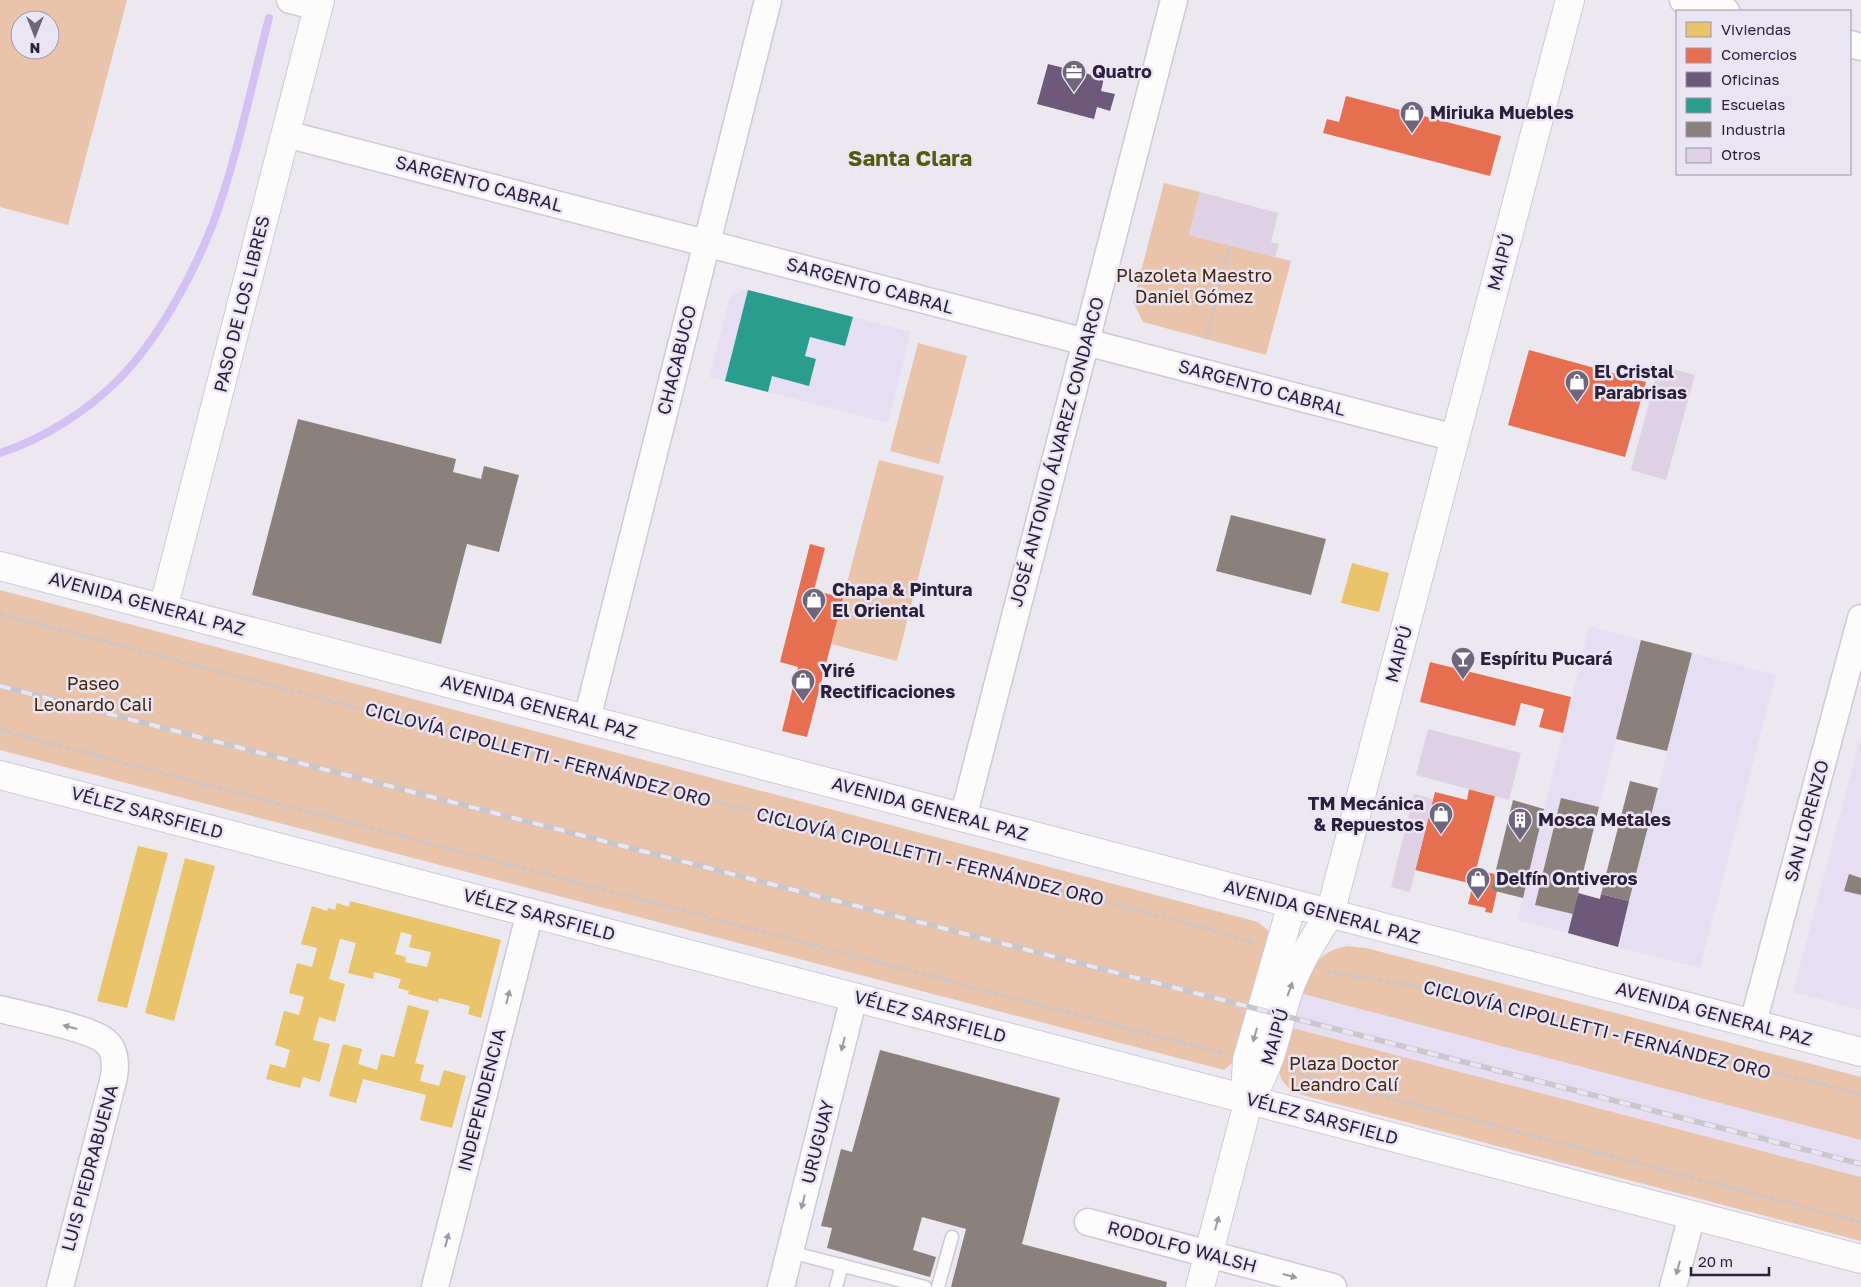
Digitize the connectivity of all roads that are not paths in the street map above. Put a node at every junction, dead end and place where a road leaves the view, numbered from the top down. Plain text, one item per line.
1 (290, 0) edge
2 (768, 0) edge
3 (1174, 0) edge
4 (1570, 0) edge
5 (1683, 0) edge
6 (319, 3) edge
7 (1722, 10) edge
8 (286, 134) junction
9 (707, 243) junction
10 (1086, 342) junction
11 (1455, 438) junction
12 (0, 566) edge
13 (163, 609) junction
14 (1861, 618) edge
15 (587, 719) junction
16 (0, 775) edge
17 (963, 818) junction
18 (1292, 904) junction
19 (530, 912) junction
20 (1330, 914) junction
21 (1289, 959) junction
22 (854, 997) junction
23 (0, 1009) edge
24 (1752, 1024) junction
25 (1861, 1052) edge
26 (1249, 1100) junction
27 (1692, 1215) junction
28 (1088, 1222) dead end
29 (952, 1237) dead end
30 (790, 1252) junction
31 (1208, 1254) junction
32 (1861, 1258) edge
33 (842, 1265) junction
34 (60, 1287) edge
35 (435, 1287) edge
36 (781, 1287) edge
37 (836, 1287) edge
38 (925, 1287) edge
39 (938, 1287) edge
40 (1200, 1287) edge
41 (1333, 1287) edge
42 (1673, 1287) edge

1 - 6 street
2 - 9 street, CHACABUCO
3 - 10 street, JOSÉ ANTONIO ÁLVAREZ CONDARCO
4 - 11 street, MAIPÚ
5 - 7 street
6 - 8 street, PASO DE LOS LIBRES
8 - 9 street, SARGENTO CABRAL
8 - 13 street, PASO DE LOS LIBRES
9 - 10 street, SARGENTO CABRAL
9 - 15 street, CHACABUCO
10 - 11 street, SARGENTO CABRAL
10 - 17 street, JOSÉ ANTONIO ÁLVAREZ CONDARCO
11 - 20 street, MAIPÚ
12 - 13 street, AVENIDA GENERAL PAZ
13 - 15 street, AVENIDA GENERAL PAZ
14 - 24 street, SAN LORENZO
15 - 17 street, AVENIDA GENERAL PAZ
16 - 19 street, VÉLEZ SARSFIELD
17 - 18 street, AVENIDA GENERAL PAZ
18 - 20 street, AVENIDA GENERAL PAZ
18 - 21 street, MAIPÚ
19 - 22 street, VÉLEZ SARSFIELD
35 -> 19 street, INDEPENDENCIA
20 - 21 street, MAIPÚ
20 - 24 street, AVENIDA GENERAL PAZ
21 - 26 street, MAIPÚ
22 - 26 street, VÉLEZ SARSFIELD
22 -> 30 street, URUGUAY
34 -> 23 street, LUIS PIEDRABUENA
24 - 25 street, AVENIDA GENERAL PAZ
26 - 27 street, VÉLEZ SARSFIELD
31 -> 26 street, MAIPÚ
27 - 32 street, VÉLEZ SARSFIELD
27 -> 42 street
28 - 31 street, RODOLFO WALSH
29 - 39 lane
30 - 33 lane
30 - 36 street, URUGUAY
31 - 40 street, MAIPÚ
31 -> 41 street, RODOLFO WALSH
33 - 37 lane
33 - 38 lane

